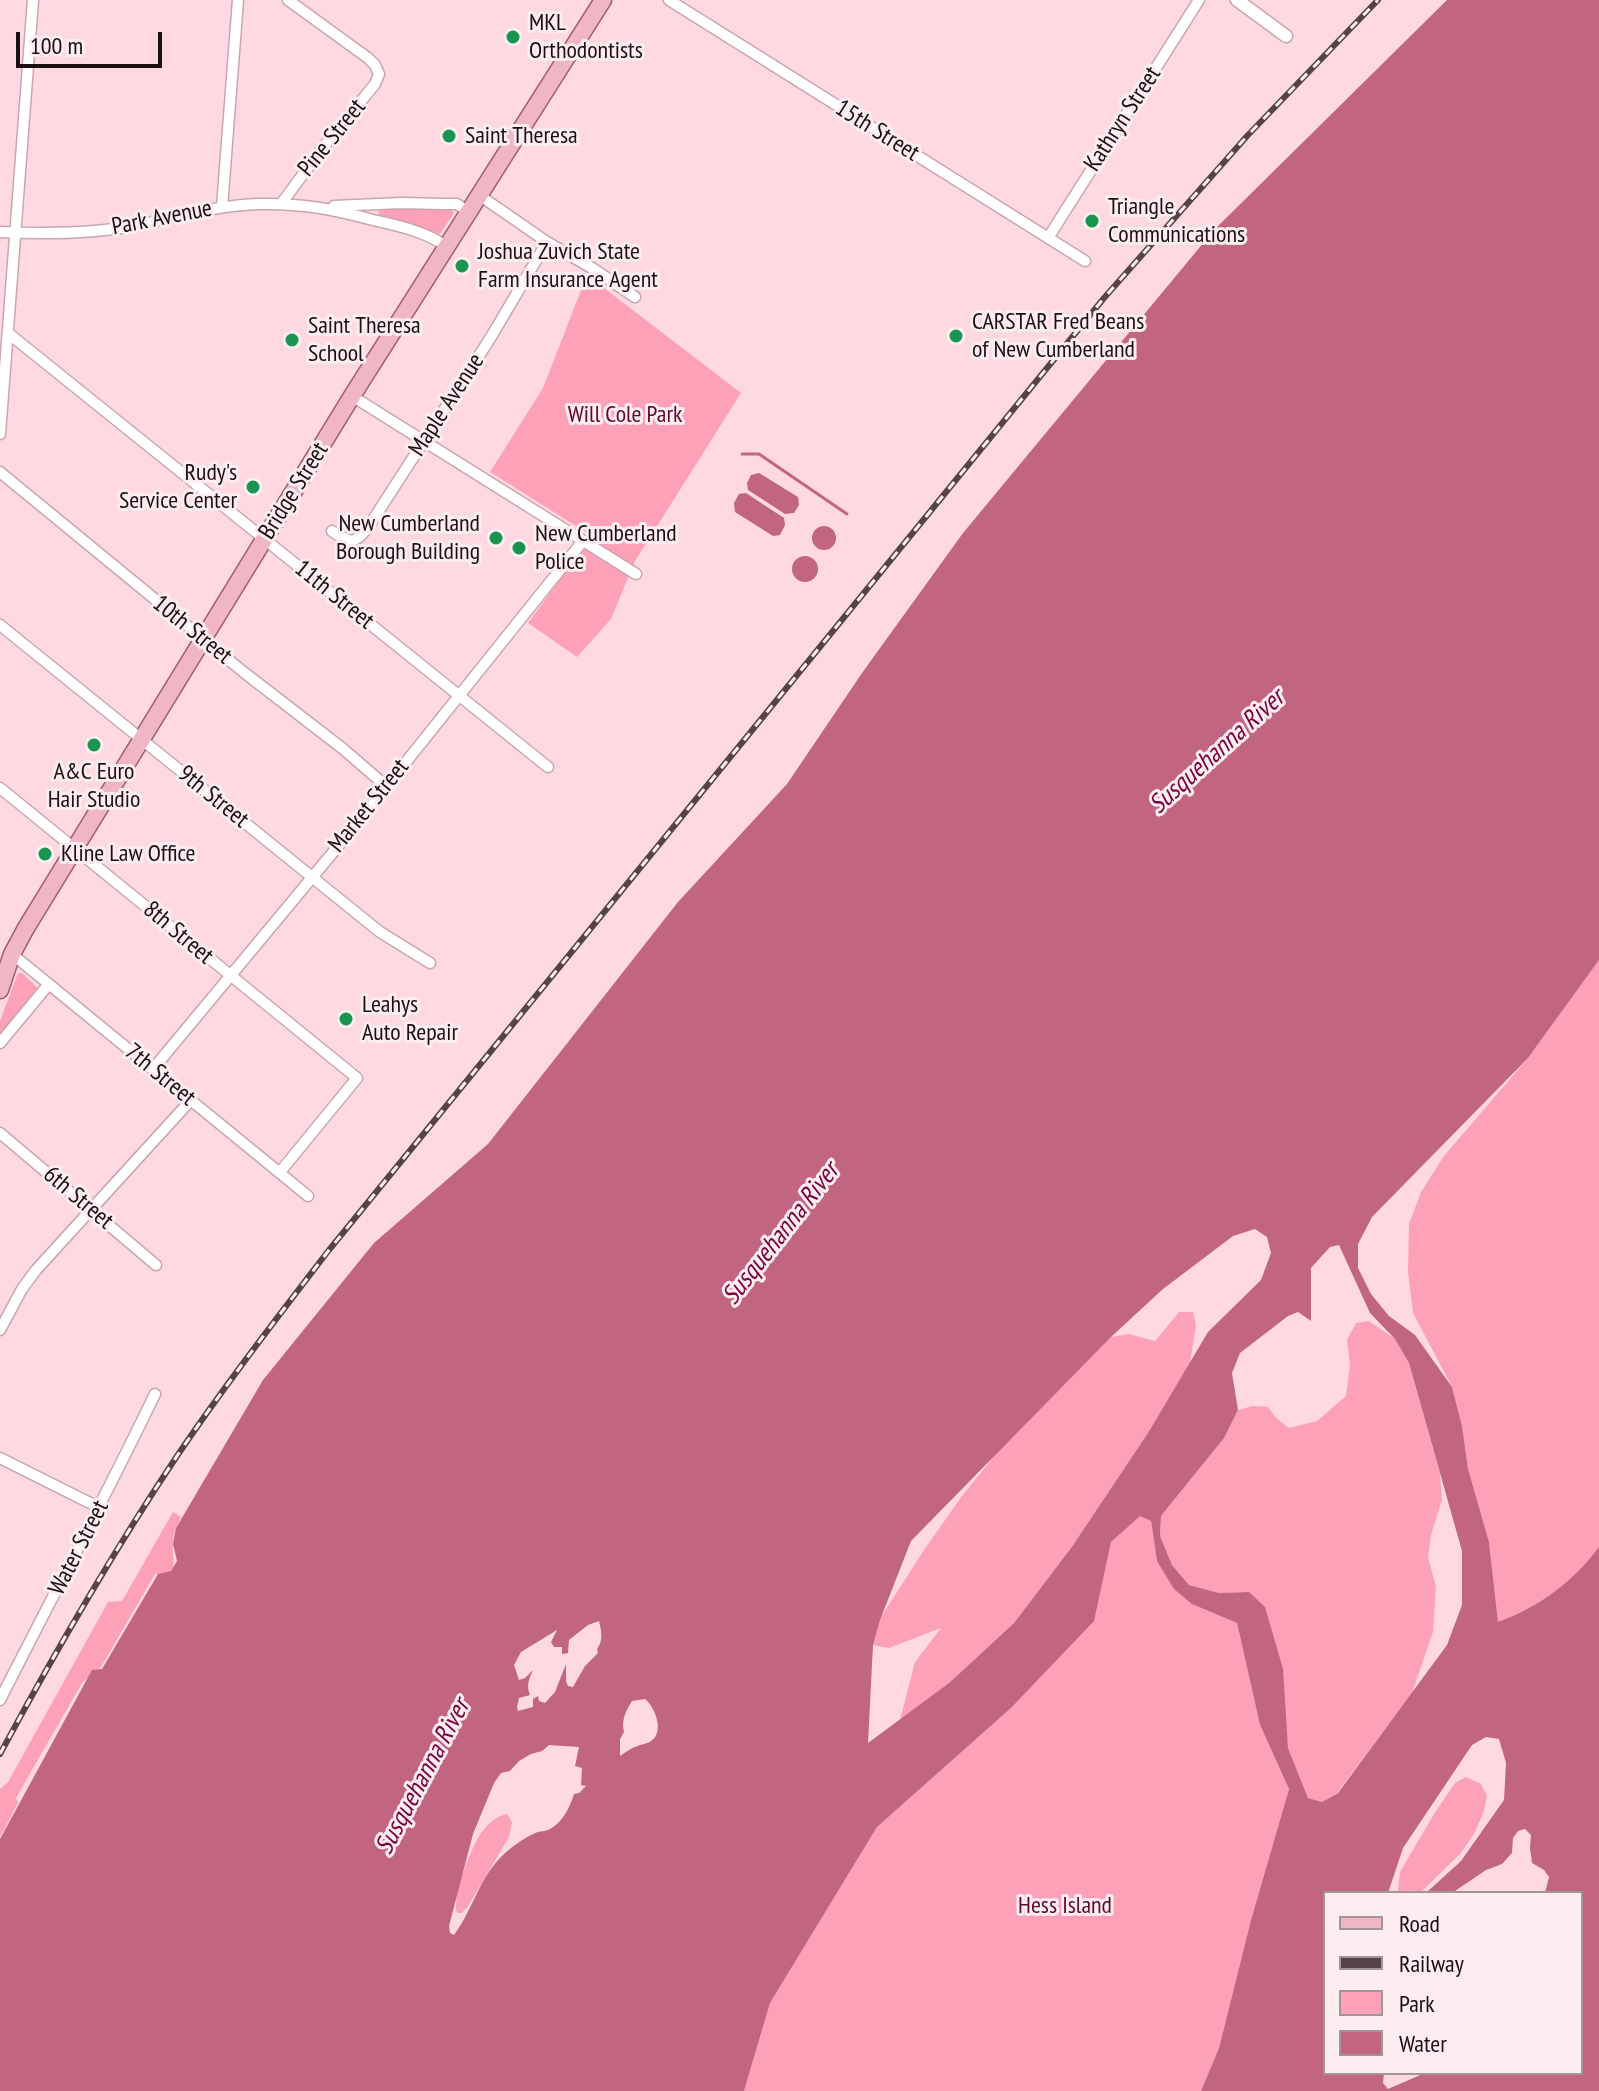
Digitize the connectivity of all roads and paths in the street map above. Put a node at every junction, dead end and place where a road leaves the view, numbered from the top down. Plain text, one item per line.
1 (33, 0) edge
2 (238, 0) edge
3 (288, 0) edge
4 (603, 0) edge
5 (669, 0) edge
6 (1199, 0) edge
7 (1237, 0) edge
8 (1286, 36) dead end
9 (479, 195) junction
10 (281, 204) junction
11 (222, 207) junction
12 (324, 207) junction
13 (468, 212) junction
14 (0, 232) edge
15 (15, 233) junction
16 (1048, 238) junction
17 (547, 242) junction
18 (446, 246) junction
19 (1085, 261) dead end
20 (635, 297) dead end
21 (8, 333) junction
22 (352, 396) junction
23 (0, 434) edge
24 (423, 440) junction
25 (0, 472) edge
26 (332, 531) dead end
27 (264, 539) junction
28 (583, 541) junction
29 (636, 574) dead end
30 (0, 625) edge
31 (203, 639) junction
32 (459, 696) junction
33 (142, 739) junction
34 (548, 767) dead end
35 (386, 786) junction
36 (0, 788) edge
37 (75, 849) junction
38 (313, 877) junction
39 (12, 954) junction
40 (430, 963) dead end
41 (230, 976) junction
42 (49, 984) junction
43 (0, 990) edge
44 (0, 1043) edge
45 (153, 1069) junction
46 (191, 1100) junction
47 (0, 1133) edge
48 (280, 1172) junction
49 (308, 1196) dead end
50 (91, 1208) junction
51 (156, 1265) dead end
52 (0, 1330) edge
53 (155, 1394) dead end
54 (0, 1458) edge
55 (100, 1508) junction
56 (0, 1700) edge

1 - 15 street
2 - 11 street
3 - 10 street, Pine Street
4 - 9 main road, Bridge Street
5 - 16 street, 15th Street
6 - 16 street, Kathryn Street
7 - 8 street
9 - 13 main road, Bridge Street
9 - 17 street
10 - 11 street, Park Avenue
10 - 12 street, Park Avenue
11 - 15 street, Park Avenue
12 - 13 street, Park Avenue
12 - 18 street, Park Avenue
13 - 18 main road, Bridge Street
14 - 15 street, Park Avenue
15 - 21 street
16 - 19 street, 15th Street
17 - 20 street
17 - 24 street, Maple Avenue
18 - 22 main road, Bridge Street
21 - 23 street
21 - 27 street, 11th Street
22 - 24 street
22 - 27 main road, Bridge Street
24 - 26 street, Maple Avenue
24 - 28 street
25 - 31 street, 10th Street
27 - 31 main road, Bridge Street
27 - 32 street, 11th Street
28 - 29 street
28 - 32 street, Market Street
30 - 33 street, 9th Street
31 - 33 main road, Bridge Street
31 - 35 street, 10th Street
32 - 34 street, 11th Street
32 - 35 street, Market Street
33 - 37 main road, Bridge Street
33 - 38 street, 9th Street
35 - 38 street, Market Street
36 - 37 street, 8th Street
37 - 39 main road, Bridge Street
37 - 41 street, 8th Street
38 - 40 street, 9th Street
38 - 41 street, Market Street
39 - 42 street, 7th Street
39 - 43 main road, Bridge Street
41 - 45 street, Market Street
41 - 48 street, 8th Street
42 - 44 street
42 - 45 street, 7th Street
45 - 46 street, 7th Street
46 - 48 street, 7th Street
46 - 50 street
47 - 50 street, 6th Street
48 - 49 street, 7th Street
50 - 51 street, 6th Street
50 - 52 street
53 - 55 street, Water Street
54 - 55 street
55 - 56 street, Water Street

